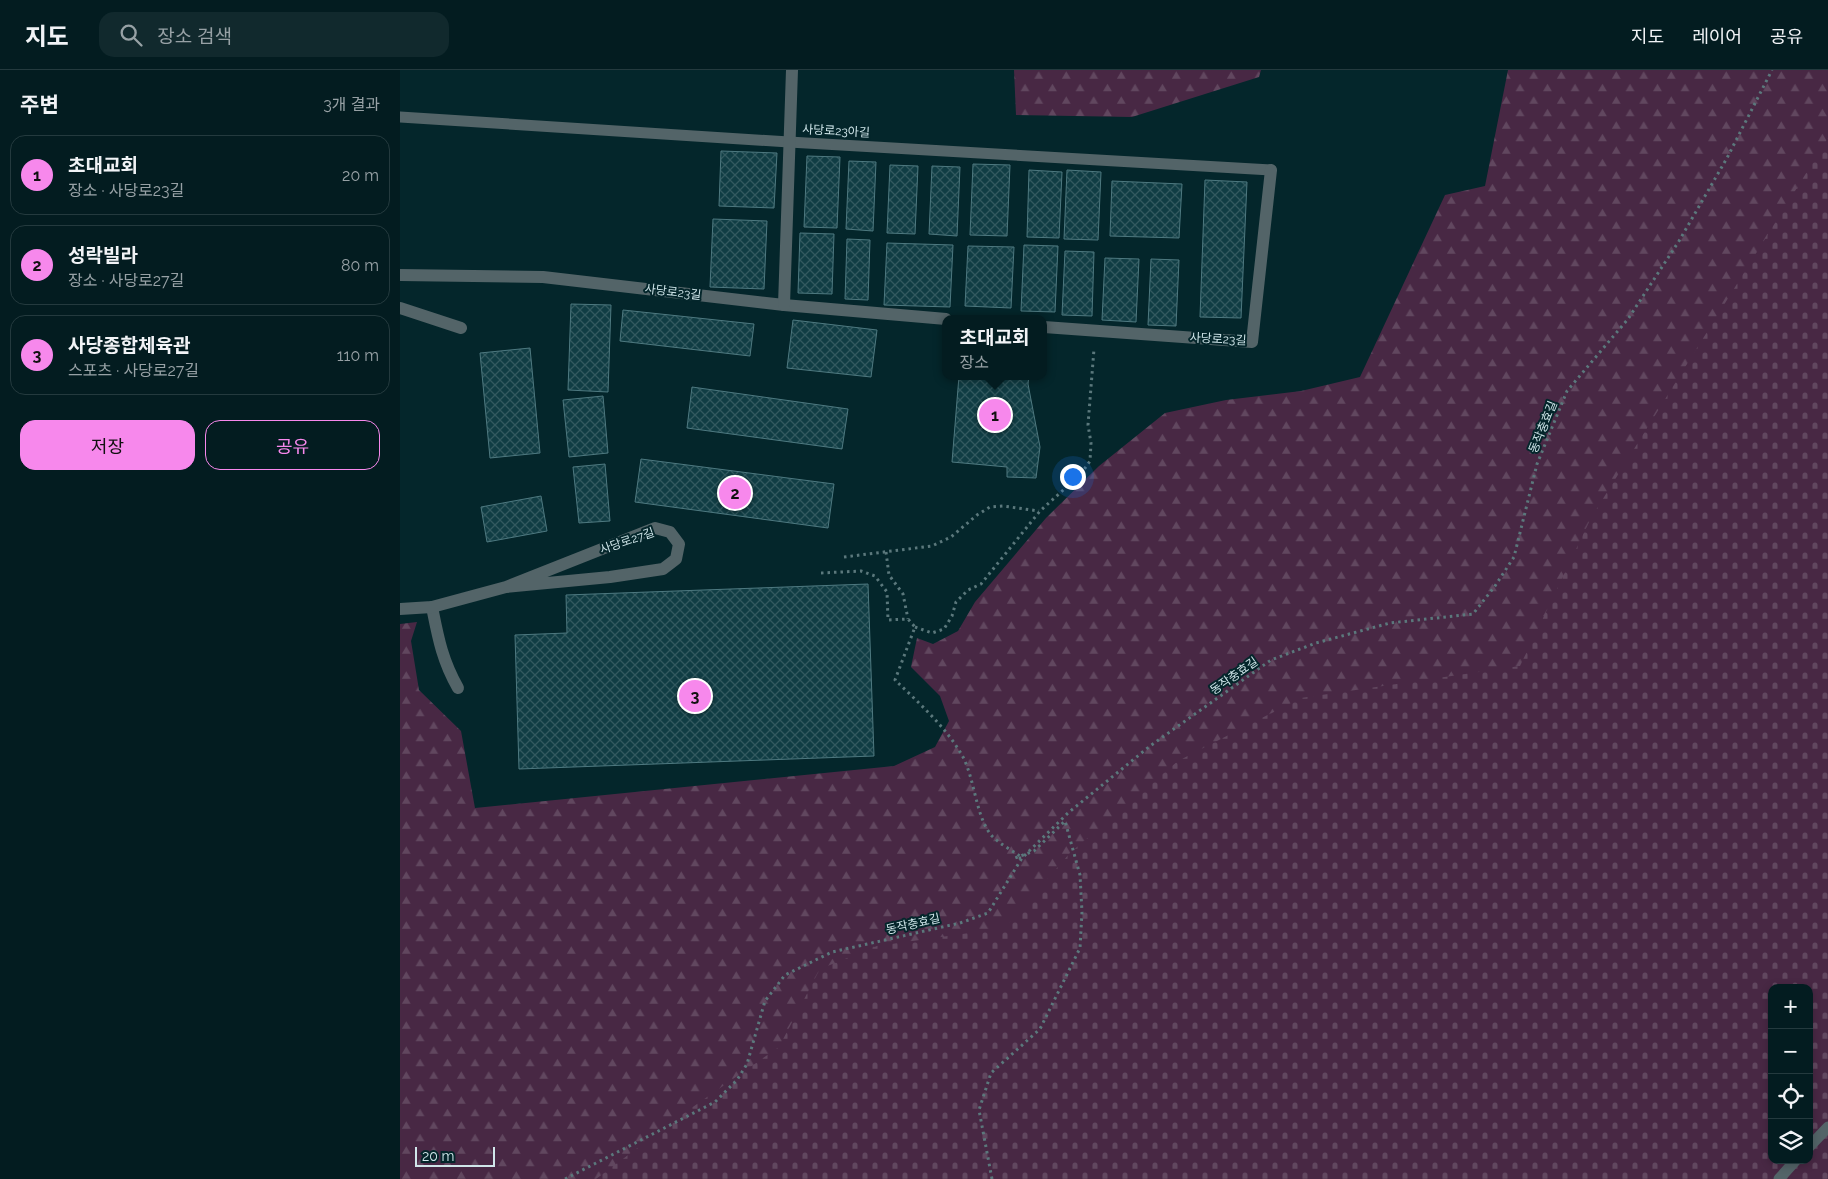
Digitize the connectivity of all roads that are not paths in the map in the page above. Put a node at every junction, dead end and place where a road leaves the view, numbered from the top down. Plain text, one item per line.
1 (792, 70) edge
2 (400, 117) edge
3 (789, 142) junction
4 (1270, 170) joint
5 (400, 276) edge
6 (784, 305) junction
7 (400, 308) edge
8 (942, 320) edge
9 (1047, 327) edge
10 (461, 328) dead end
11 (506, 587) junction
12 (432, 607) junction
13 (400, 609) edge
14 (458, 688) dead end
15 (1828, 1128) edge
16 (1813, 1143) edge
17 (1792, 1164) edge
18 (1779, 1179) edge

1 - 3 street
2 - 3 lane, 사당로23아길
3 - 4 lane, 사당로23아길
3 - 6 street
4 - 9 street, 사당로23길
5 - 6 street, 사당로23길
6 - 8 street, 사당로23길
7 - 10 street
11 - 11 street, 사당로27길
11 - 12 street, 사당로27길
12 - 13 street, 사당로27길
12 - 14 street
15 - 16 lane
17 - 18 lane

